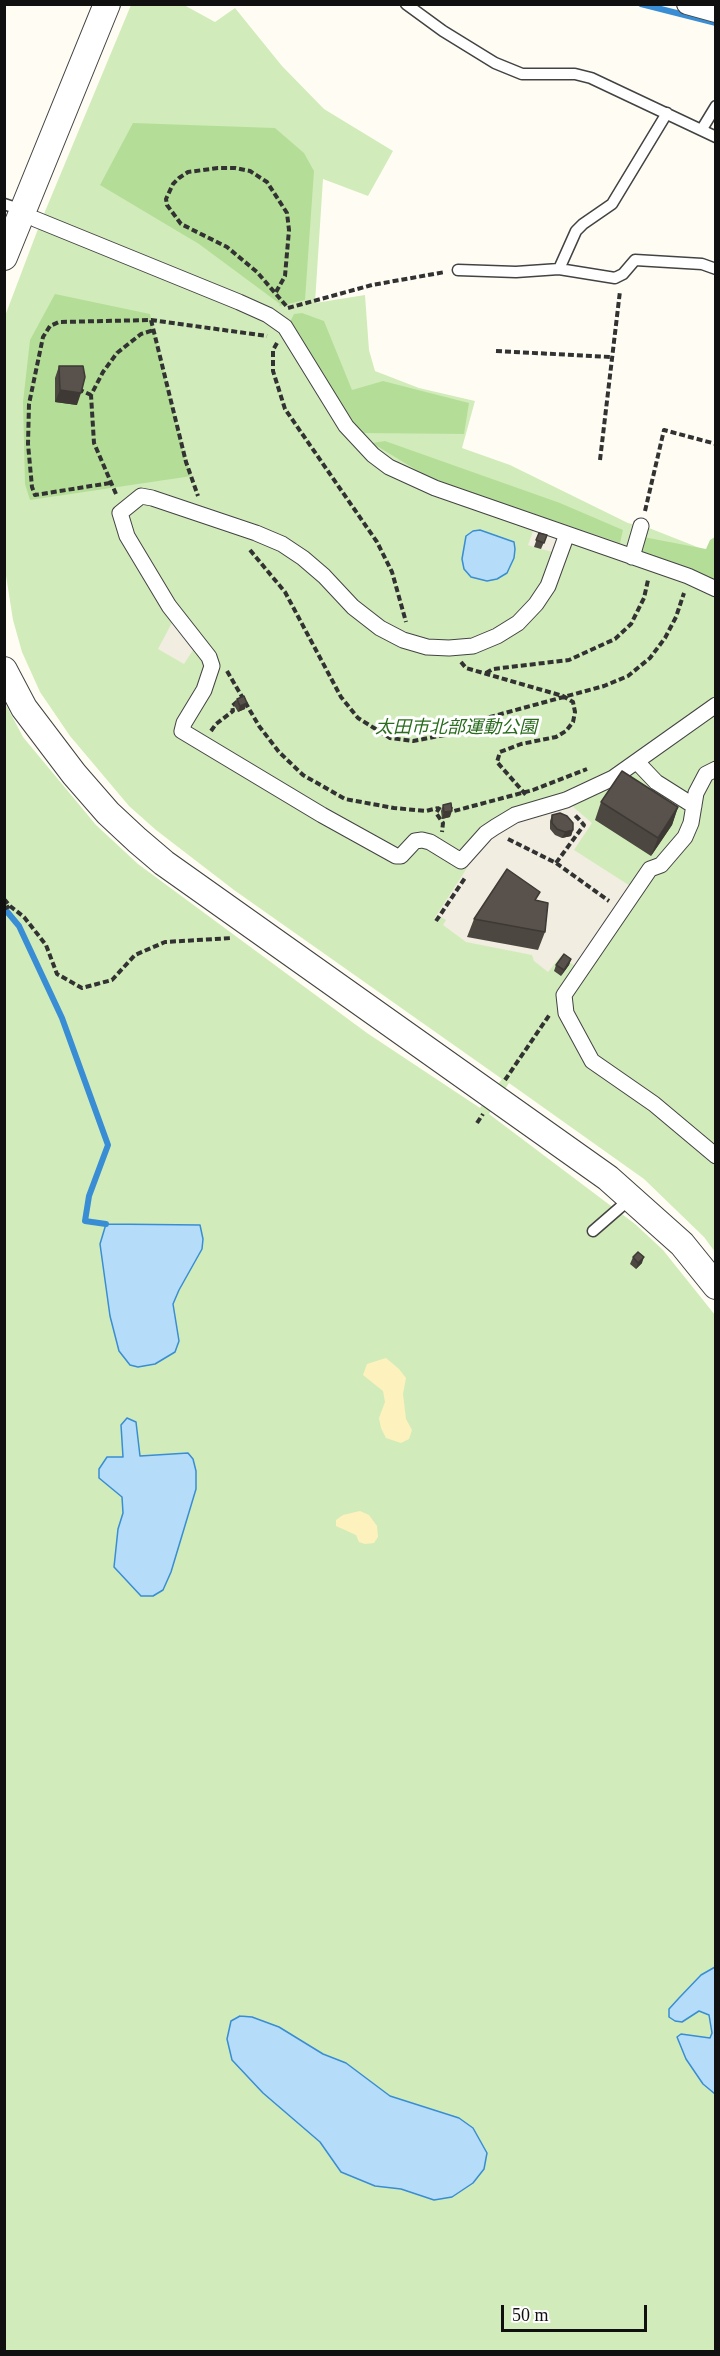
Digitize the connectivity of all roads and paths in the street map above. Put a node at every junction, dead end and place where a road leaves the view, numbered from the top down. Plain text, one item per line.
1 (406, 4) edge
2 (687, 4) edge
3 (104, 5) edge
4 (716, 12) edge
5 (716, 106) edge
6 (668, 113) junction
7 (702, 129) junction
8 (716, 137) edge
9 (21, 211) edge
10 (4, 257) edge
11 (559, 269) junction
12 (716, 269) edge
13 (458, 270) joint
14 (623, 274) junction
15 (276, 291) junction
16 (151, 320) junction
17 (153, 330) junction
18 (282, 331) junction
19 (496, 351) dead end
20 (611, 357) junction
21 (91, 395) junction
22 (73, 396) edge
23 (716, 444) edge
24 (600, 460) dead end
25 (110, 483) junction
26 (120, 513) junction
27 (203, 513) junction
28 (641, 526) joint
29 (567, 534) junction
30 (248, 548) dead end
31 (632, 557) junction
32 (652, 564) junction
33 (688, 576) junction
34 (716, 589) edge
35 (403, 640) junction
36 (456, 648) junction
37 (212, 666) junction
38 (4, 670) edge
39 (485, 674) junction
40 (565, 697) junction
41 (242, 698) junction
42 (716, 705) edge
43 (203, 744) junction
44 (637, 762) junction
45 (716, 769) edge
46 (563, 779) dead end
47 (566, 800) junction
48 (484, 802) dead end
49 (693, 806) junction
50 (438, 808) dead end
51 (537, 808) junction
52 (495, 827) junction
53 (556, 863) junction
54 (4, 899) edge
55 (10, 906) junction
56 (4, 909) edge
57 (622, 910) junction
58 (234, 938) dead end
59 (564, 995) junction
60 (501, 1085) dead end
61 (716, 1156) edge
62 (632, 1198) junction
63 (593, 1232) dead end
64 (716, 1286) edge

1 - 6 lane
2 - 4 street
3 - 9 street
5 - 7 lane
6 - 7 lane
6 - 11 lane
7 - 8 lane
9 - 10 street
9 - 18 street
11 - 13 lane
11 - 14 lane
12 - 14 lane
13 - 15 path
14 - 20 path
15 - 15 path
16 - 17 path
16 - 18 path
16 - 25 path
17 - 21 path
17 - 27 path
18 - 29 street
18 - 35 path
19 - 20 path
20 - 24 path
21 - 22 path
21 - 25 path
23 - 28 path
25 - 26 path
26 - 27 street
26 - 37 street
27 - 35 street
28 - 31 street
29 - 31 street
29 - 36 street
30 - 40 path
31 - 32 street
32 - 33 street
32 - 39 path
33 - 34 street
33 - 40 path
35 - 36 street
36 - 39 path
37 - 41 path
37 - 43 street
38 - 62 street
39 - 40 path
40 - 51 path
41 - 43 path
41 - 50 path
42 - 44 street
43 - 52 street
44 - 47 street
44 - 49 street
45 - 49 street
46 - 47 path
47 - 51 street
47 - 53 path
48 - 52 path
49 - 57 street
51 - 52 street
52 - 53 path
53 - 57 path
54 - 55 path
55 - 56 path
55 - 58 path
57 - 59 street
59 - 60 path
59 - 61 street
62 - 63 lane
62 - 64 street

